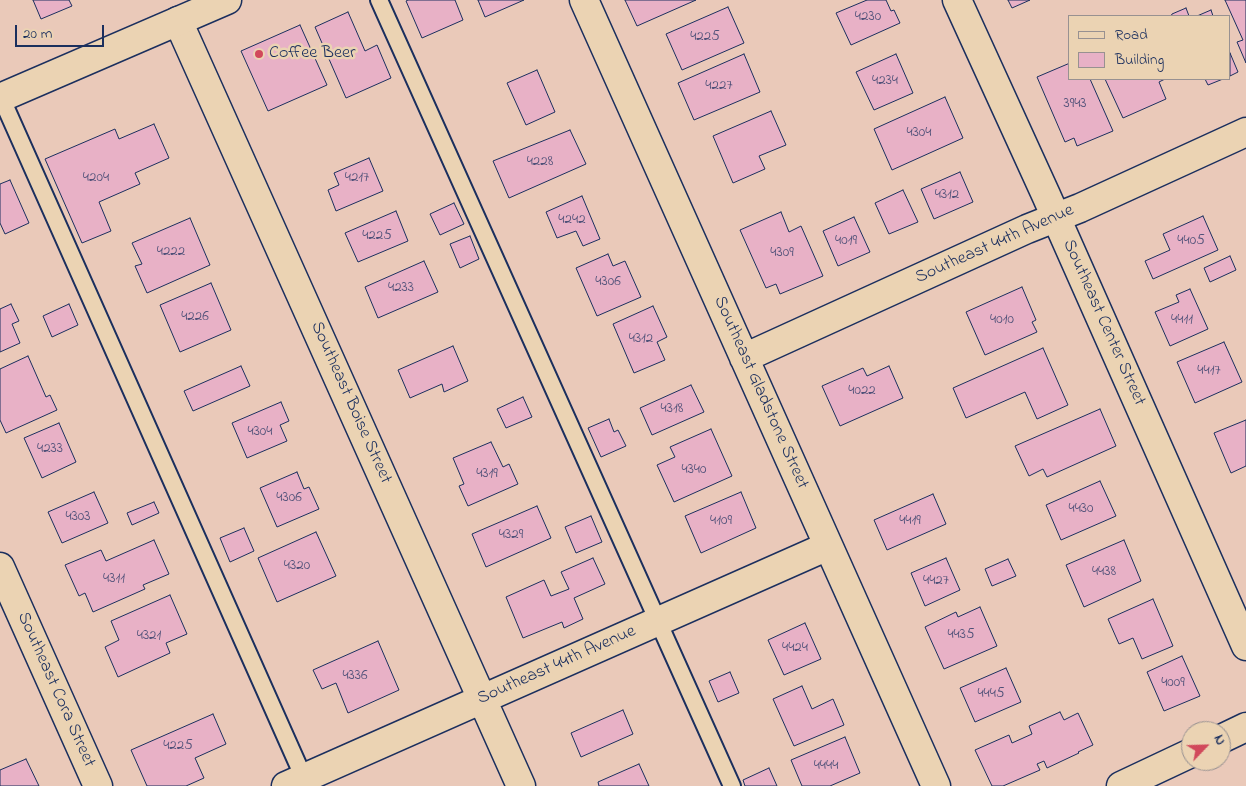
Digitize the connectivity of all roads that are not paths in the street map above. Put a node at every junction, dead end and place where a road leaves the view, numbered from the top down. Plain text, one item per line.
1 (227, 0) edge
2 (379, 0) edge
3 (584, 0) edge
4 (957, 0) edge
5 (178, 21) junction
6 (0, 96) edge
7 (1246, 132) edge
8 (1056, 217) junction
9 (744, 358) junction
10 (828, 546) junction
11 (0, 567) edge
12 (658, 621) junction
13 (1246, 646) edge
14 (483, 700) junction
15 (1246, 727) edge
16 (1231, 734) edge
17 (1181, 758) edge
18 (299, 783) edge
19 (98, 786) edge
20 (521, 786) edge
21 (732, 786) edge
22 (936, 786) edge
23 (1121, 786) edge

1 - 5 street
2 - 12 lane
3 - 9 street, Southeast Gladstone Street
4 - 8 street, Southeast Center Street
5 - 6 street
5 - 14 street, Southeast Boise Street
6 - 18 lane
7 - 8 street, Southeast 44th Avenue
8 - 9 street, Southeast 44th Avenue
8 - 13 street, Southeast Center Street
9 - 10 street, Southeast Gladstone Street
10 - 12 street, Southeast 44th Avenue
10 - 22 street, Southeast Gladstone Street
11 - 19 street, Southeast Cora Street
12 - 14 street, Southeast 44th Avenue
12 - 21 lane
14 - 18 street, Southeast 44th Avenue
14 - 20 street, Southeast Boise Street
15 - 16 street
17 - 23 street

